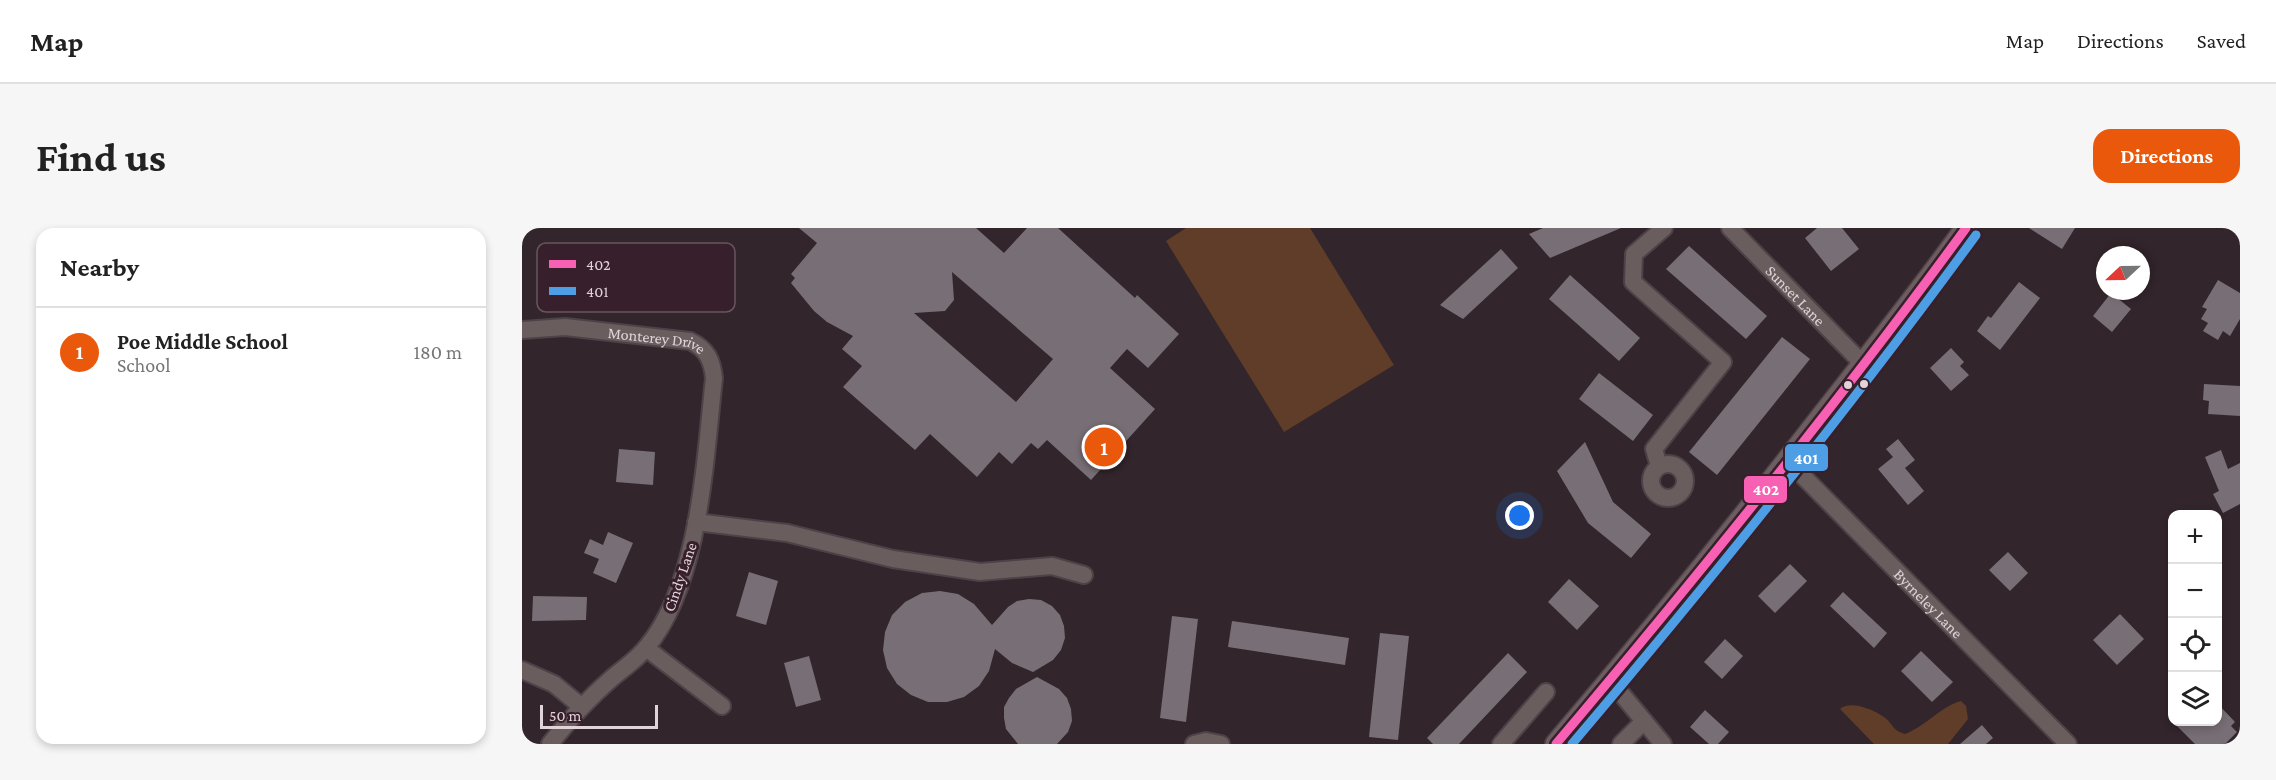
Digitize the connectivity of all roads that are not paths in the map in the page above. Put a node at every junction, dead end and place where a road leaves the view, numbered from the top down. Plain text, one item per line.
1 (1664, 228) edge
2 (1730, 228) edge
3 (1966, 228) edge
4 (522, 330) edge
5 (1863, 364) junction
6 (1788, 461) junction
7 (1659, 466) dead end
8 (703, 471) joint
9 (696, 522) junction
10 (1084, 575) dead end
11 (646, 648) junction
12 (522, 670) edge
13 (1610, 680) junction
14 (1546, 692) dead end
15 (722, 706) dead end
16 (582, 707) junction
17 (1644, 721) junction
18 (550, 744) edge
19 (1194, 744) edge
20 (1221, 744) edge
21 (1501, 744) edge
22 (1556, 744) edge
23 (1621, 744) edge
24 (1663, 744) edge
25 (2068, 744) edge

1 - 7 street
2 - 5 street, Sunset Lane
3 - 5 main road
4 - 8 street, Monterey Drive
5 - 6 main road
6 - 13 main road
6 - 25 street, Byrneley Lane
8 - 9 street, Cindy Lane
9 - 10 street
9 - 11 street, Cindy Lane
11 - 15 street
11 - 16 street, Cindy Lane
12 - 16 street
13 - 17 street
13 - 22 main road
14 - 21 street
16 - 18 street, Cindy Lane
17 - 23 street
17 - 24 street
19 - 20 street

